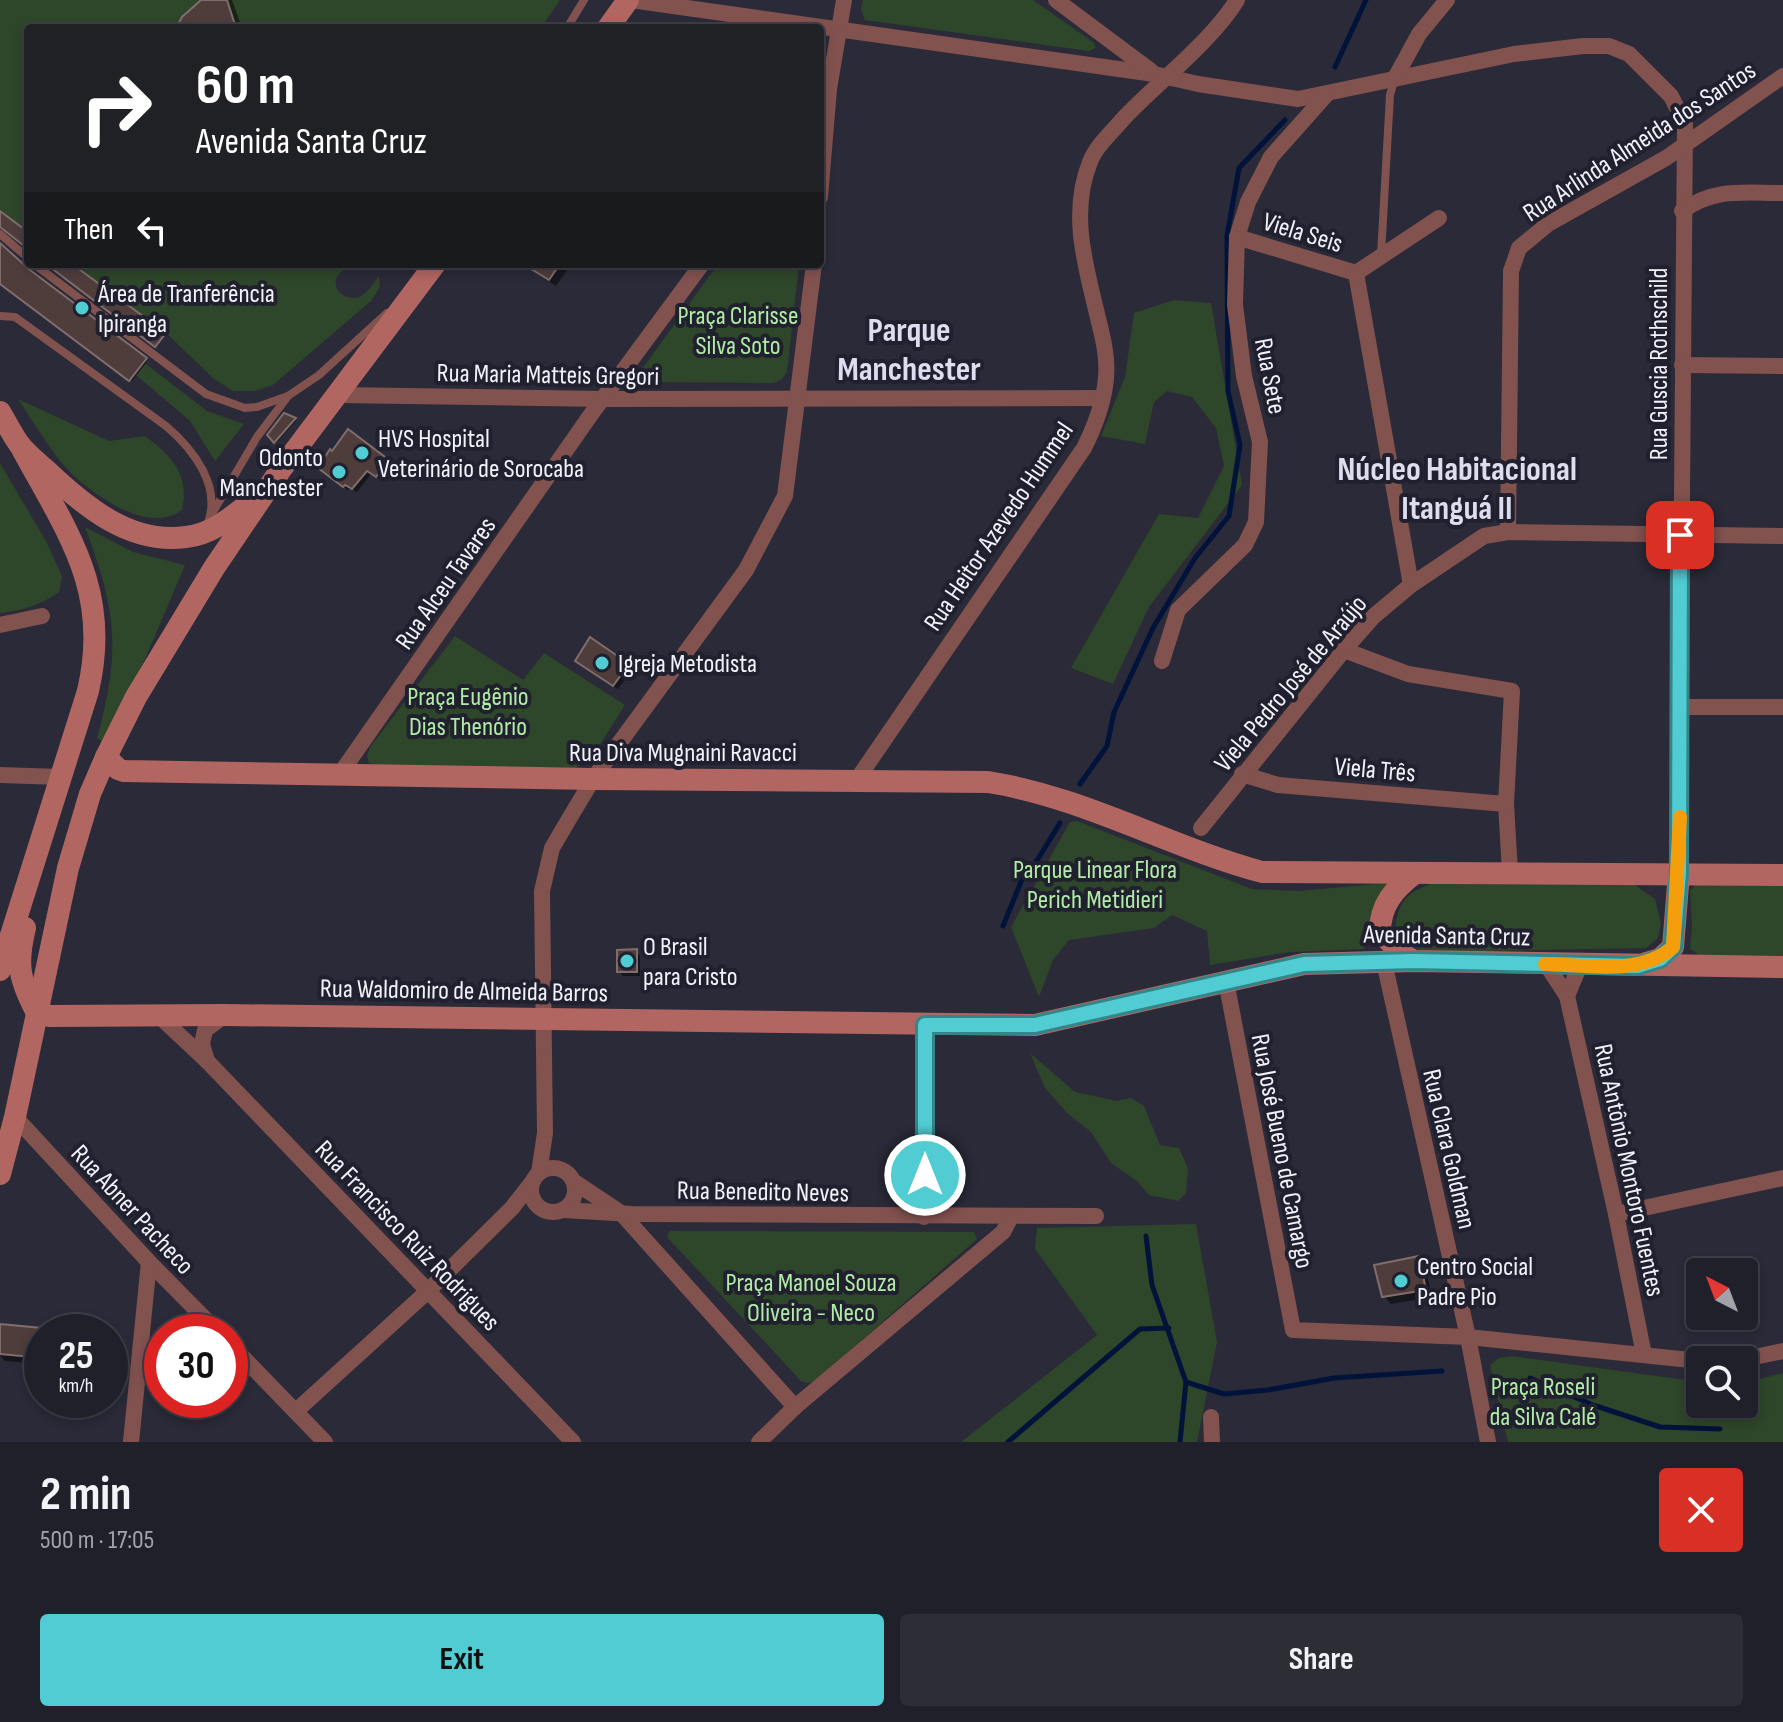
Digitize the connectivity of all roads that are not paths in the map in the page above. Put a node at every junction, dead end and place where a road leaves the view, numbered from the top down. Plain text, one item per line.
1 (584, 0) edge
2 (630, 0) edge
3 (844, 0) edge
4 (1056, 0) edge
5 (1237, 0) edge
6 (1447, 0) edge
7 (569, 24) edge
8 (611, 24) edge
9 (815, 24) edge
10 (824, 25) edge
11 (838, 27) junction
12 (1112, 42) junction
13 (1189, 54) junction
14 (1121, 69) junction
15 (1159, 76) junction
16 (1783, 76) edge
17 (1395, 78) junction
18 (1198, 84) junction
19 (1147, 94) junction
20 (1327, 94) junction
21 (825, 95) edge
22 (824, 115) edge
23 (1685, 143) junction
24 (1684, 165) junction
25 (1727, 193) junction
26 (1783, 193) edge
27 (1682, 211) junction
28 (1439, 218) dead end
29 (0, 234) edge
30 (1237, 237) junction
31 (24, 255) edge
32 (1381, 256) junction
33 (39, 268) edge
34 (432, 268) edge
35 (699, 268) edge
36 (814, 268) edge
37 (1356, 273) junction
38 (0, 316) edge
39 (360, 363) junction
40 (1682, 365) junction
41 (1783, 366) edge
42 (338, 395) junction
43 (288, 396) junction
44 (377, 396) junction
45 (798, 398) junction
46 (1102, 398) junction
47 (604, 399) junction
48 (0, 412) edge
49 (20, 445) junction
50 (279, 472) junction
51 (208, 523) junction
52 (1508, 532) junction
53 (1680, 535) junction
54 (1783, 536) edge
55 (1411, 585) junction
56 (42, 616) dead end
57 (0, 625) edge
58 (1344, 650) junction
59 (1162, 661) dead end
60 (1681, 707) junction
61 (1783, 707) edge
62 (106, 757) junction
63 (340, 774) junction
64 (1242, 774) junction
65 (0, 775) edge
66 (60, 777) junction
67 (593, 779) junction
68 (856, 781) junction
69 (1506, 804) junction
70 (50, 813) junction
71 (1201, 828) dead end
72 (1510, 872) junction
73 (1415, 873) junction
74 (1639, 873) junction
75 (1679, 873) junction
76 (1783, 875) edge
77 (1380, 932) junction
78 (1673, 947) junction
79 (1414, 961) junction
80 (1, 962) edge
81 (1384, 962) junction
82 (1546, 964) junction
83 (1580, 965) junction
84 (1637, 966) junction
85 (1783, 967) edge
86 (1226, 981) junction
87 (1567, 996) junction
88 (158, 1015) junction
89 (225, 1015) junction
90 (544, 1019) junction
91 (40, 1020) junction
92 (925, 1025) junction
93 (208, 1062) junction
94 (8, 1123) edge
95 (0, 1174) edge
96 (536, 1177) junction
97 (1783, 1178) edge
98 (573, 1181) junction
99 (544, 1210) junction
100 (563, 1210) junction
101 (621, 1213) junction
102 (1616, 1214) junction
103 (1096, 1216) dead end
104 (924, 1217) junction
105 (1011, 1217) junction
106 (492, 1229) junction
107 (149, 1262) junction
108 (428, 1291) junction
109 (200, 1314) edge
110 (1468, 1337) junction
111 (1783, 1351) edge
112 (1644, 1355) junction
113 (1758, 1356) edge
114 (1686, 1360) edge
115 (248, 1362) edge
116 (795, 1407) junction
117 (296, 1411) junction
118 (1211, 1417) dead end
119 (131, 1442) edge
120 (325, 1442) edge
121 (573, 1442) edge
122 (759, 1442) edge
123 (1212, 1442) edge
124 (1488, 1442) edge

1 - 7 lane
2 - 8 main road
2 - 9 street, Rua Guscia Rothschild
3 - 11 street
4 - 12 street
5 - 13 street, Rua Heitor Azevedo Hummel
6 - 17 street
10 - 11 street, Rua Guscia Rothschild
11 - 14 street, Rua Guscia Rothschild
11 - 21 street
12 - 14 street
12 - 15 street
13 - 15 street, Rua Heitor Azevedo Hummel
13 - 18 street
14 - 15 street, Rua Guscia Rothschild
14 - 19 street
15 - 18 street, Rua Guscia Rothschild
15 - 19 street, Rua Heitor Azevedo Hummel
16 - 23 street, Rua Arlinda Almeida dos Santos
17 - 20 street, Rua Guscia Rothschild
17 - 23 street, Rua Guscia Rothschild
17 - 32 lane
18 - 20 street, Rua Guscia Rothschild
19 - 46 street, Rua Heitor Azevedo Hummel
20 - 30 street, Rua Sete
21 - 22 street
23 - 24 street, Rua Guscia Rothschild
23 - 52 street, Rua Arlinda Almeida dos Santos
24 - 25 street
24 - 27 street, Rua Guscia Rothschild
25 - 26 street
25 - 27 street
27 - 40 street, Rua Guscia Rothschild
28 - 32 street
29 - 31 lane
30 - 37 street, Viela Seis
30 - 59 street, Rua Sete
32 - 37 street
33 - 43 lane
34 - 39 main road
34 - 43 lane
35 - 47 street, Rua Alceu Tavares
36 - 45 street
37 - 55 street
38 - 51 lane
39 - 42 main road
39 - 44 street
40 - 41 street
40 - 53 street, Rua Guscia Rothschild
42 - 44 street, Rua Maria Matteis Gregori
42 - 50 main road
43 - 51 lane
44 - 47 street, Rua Maria Matteis Gregori
45 - 46 street, Rua Maria Matteis Gregori
45 - 47 street, Rua Maria Matteis Gregori
45 - 67 street
46 - 68 street, Rua Heitor Azevedo Hummel
47 - 63 street, Rua Alceu Tavares
48 - 49 main road
49 - 51 main road
49 - 66 main road
50 - 51 main road
50 - 62 main road
52 - 53 street, Viela Pedro José de Araújo
52 - 55 street, Viela Pedro José de Araújo
53 - 54 street, Viela Pedro José de Araújo
53 - 60 street, Rua Guscia Rothschild
55 - 58 street, Viela Pedro José de Araújo
56 - 57 street
58 - 64 street, Viela Pedro José de Araújo
58 - 69 street
60 - 61 street
60 - 75 street, Rua Guscia Rothschild
62 - 63 main road, Rua Diva Mugnaini Ravacci
62 - 91 main road
63 - 67 main road, Rua Diva Mugnaini Ravacci
64 - 69 street, Viela Três
64 - 71 street, Viela Pedro José de Araújo
65 - 66 street
66 - 70 main road
67 - 68 main road, Rua Diva Mugnaini Ravacci
67 - 90 street
68 - 73 main road, Rua Diva Mugnaini Ravacci
69 - 72 street
70 - 80 main road
70 - 91 main road
72 - 73 main road
72 - 74 main road
73 - 77 main road
74 - 75 main road
74 - 78 main road
75 - 76 main road
75 - 78 main road
77 - 79 main road
77 - 81 main road
78 - 84 main road
79 - 81 main road, Avenida Santa Cruz
79 - 82 main road, Avenida Santa Cruz
81 - 86 main road, Avenida Santa Cruz
81 - 110 street, Rua Clara Goldman
82 - 83 main road, Avenida Santa Cruz
82 - 87 street, Rua Antônio Montoro Fuentes
83 - 84 main road, Avenida Santa Cruz
83 - 87 street
84 - 85 main road, Avenida Santa Cruz
86 - 92 main road, Avenida Santa Cruz
86 - 110 street, Rua José Bueno de Camargo
87 - 102 street, Rua Antônio Montoro Fuentes
88 - 89 main road, Rua Waldomiro de Almeida Barros
88 - 91 main road, Rua Waldomiro de Almeida Barros
88 - 93 street, Rua Francisco Ruiz Rodrigues
89 - 90 main road, Rua Waldomiro de Almeida Barros
89 - 93 street
90 - 92 main road, Rua Waldomiro de Almeida Barros
90 - 96 street
91 - 94 main road
92 - 104 street
93 - 108 street, Rua Francisco Ruiz Rodrigues
94 - 95 main road
94 - 107 street, Rua Abner Pacheco
96 - 98 street
96 - 99 street
96 - 106 street
97 - 102 street
98 - 100 street
98 - 101 street
99 - 100 street
99 - 106 street
100 - 101 street, Rua Benedito Neves
101 - 104 street, Rua Benedito Neves
101 - 116 street
102 - 112 street, Rua Antônio Montoro Fuentes
103 - 105 street, Rua Benedito Neves
104 - 105 street, Rua Benedito Neves
105 - 116 street
106 - 108 street
107 - 109 street, Rua Abner Pacheco
107 - 119 street
108 - 117 street
108 - 121 street, Rua Francisco Ruiz Rodrigues
110 - 112 street
110 - 124 street, Rua Clara Goldman
111 - 113 street
112 - 114 street
115 - 117 street
116 - 122 street
117 - 120 street
118 - 123 street

